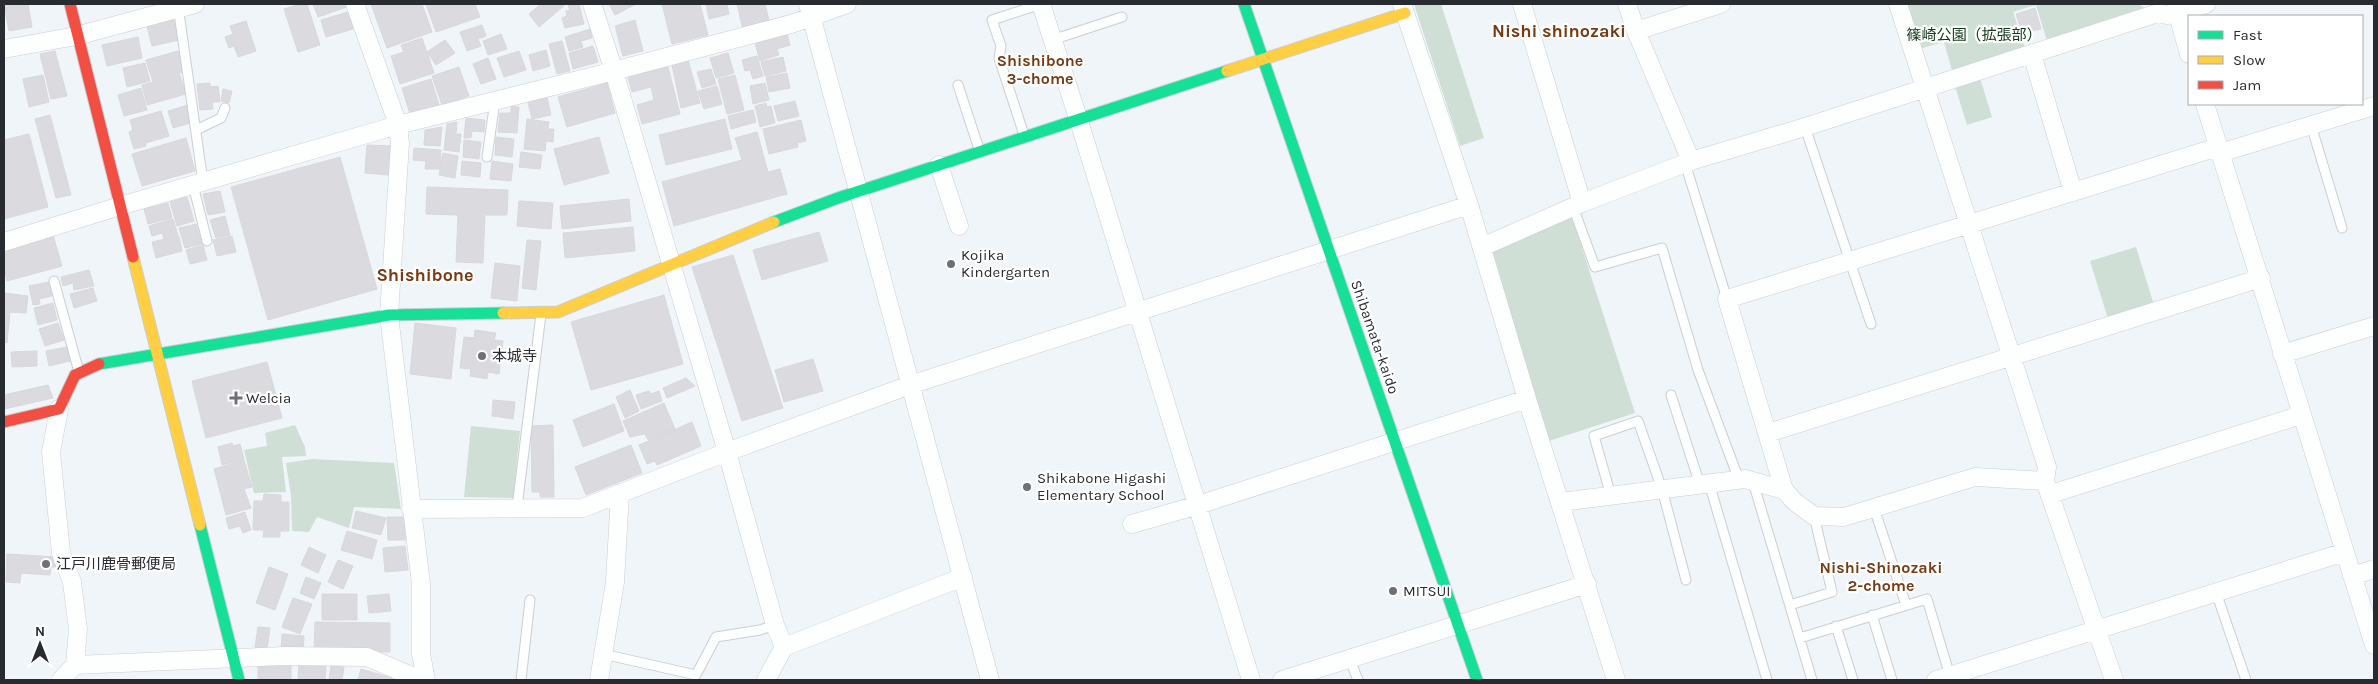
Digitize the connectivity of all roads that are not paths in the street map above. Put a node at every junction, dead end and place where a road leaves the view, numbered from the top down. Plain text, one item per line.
1 (70, 4) edge
2 (355, 4) edge
3 (592, 4) edge
4 (848, 4) edge
5 (1041, 4) edge
6 (1244, 4) edge
7 (1522, 4) edge
8 (1627, 4) edge
9 (1721, 4) edge
10 (1898, 4) edge
11 (2206, 4) edge
12 (184, 5) edge
13 (1404, 8) edge
14 (810, 10) edge
15 (2177, 12) junction
16 (1122, 17) dead end
17 (1636, 31) junction
18 (76, 36) junction
19 (1052, 40) junction
20 (4, 49) edge
21 (2188, 50) edge
22 (2032, 54) junction
23 (1264, 59) junction
24 (614, 71) junction
25 (958, 85) dead end
26 (1925, 88) junction
27 (495, 101) junction
28 (2204, 105) edge
29 (2374, 106) edge
30 (225, 108) dead end
31 (1079, 121) junction
32 (398, 125) junction
33 (2311, 126) junction
34 (1805, 127) junction
35 (196, 130) junction
36 (1024, 138) junction
37 (2219, 150) junction
38 (980, 152) junction
39 (487, 157) dead end
40 (1688, 162) junction
41 (939, 165) junction
42 (198, 184) junction
43 (859, 191) junction
44 (2073, 192) junction
45 (1469, 204) junction
46 (1578, 205) junction
47 (120, 206) junction
48 (1967, 224) junction
49 (959, 226) dead end
50 (2342, 228) dead end
51 (207, 241) dead end
52 (4, 242) edge
53 (1482, 247) junction
54 (1329, 249) junction
55 (1849, 262) junction
56 (671, 266) junction
57 (2261, 278) junction
58 (54, 281) dead end
59 (1727, 299) junction
60 (1137, 310) junction
61 (542, 312) junction
62 (389, 315) junction
63 (1870, 324) dead end
64 (2374, 326) edge
65 (158, 354) junction
66 (2282, 354) junction
67 (2011, 357) junction
68 (79, 373) junction
69 (910, 385) junction
70 (1671, 395) dead end
71 (1527, 399) junction
72 (59, 409) junction
73 (2301, 415) junction
74 (4, 422) edge
75 (1768, 433) junction
76 (1395, 441) junction
77 (726, 452) junction
78 (1746, 480) junction
79 (1705, 484) junction
80 (2048, 487) junction
81 (1662, 490) junction
82 (1784, 490) junction
83 (620, 493) junction
84 (1611, 496) junction
85 (1561, 502) junction
86 (1198, 505) junction
87 (517, 507) junction
88 (1874, 508) junction
89 (411, 509) junction
90 (1814, 516) junction
91 (1132, 524) dead end
92 (2345, 552) junction
93 (2374, 569) edge
94 (2352, 576) junction
95 (963, 577) junction
96 (1686, 580) dead end
97 (1587, 584) junction
98 (2216, 592) junction
99 (530, 600) dead end
100 (1790, 605) junction
101 (1906, 605) junction
102 (1872, 615) junction
103 (775, 625) junction
104 (1457, 625) junction
105 (1836, 626) junction
106 (2098, 630) junction
107 (1800, 638) junction
108 (2374, 645) edge
109 (784, 647) junction
110 (603, 654) junction
111 (235, 659) junction
112 (1350, 660) junction
113 (75, 664) junction
114 (1948, 678) edge
115 (61, 680) edge
116 (238, 680) edge
117 (421, 680) edge
118 (426, 680) edge
119 (521, 680) edge
120 (599, 680) edge
121 (766, 680) edge
122 (990, 680) edge
123 (1251, 680) edge
124 (1282, 680) edge
125 (1358, 680) edge
126 (1477, 680) edge
127 (1616, 680) edge
128 (1767, 680) edge
129 (1812, 680) edge
130 (1853, 680) edge
131 (1892, 680) edge
132 (2114, 680) edge
133 (2246, 680) edge

1 - 18 street
2 - 32 street
3 - 24 street
4 - 14 street
5 - 19 street
5 - 36 lane
6 - 23 street, Shibamata-kaido
7 - 46 street
8 - 17 street
9 - 17 street
10 - 26 street
11 - 15 street
12 - 18 street
12 - 35 lane
13 - 23 street
13 - 45 street
14 - 24 street
14 - 43 street
15 - 21 street
15 - 22 street
16 - 19 lane
17 - 40 street
18 - 20 street
18 - 47 street
19 - 31 street
22 - 26 street
22 - 44 street
23 - 31 street
23 - 54 street, Shibamata-kaido
24 - 27 street
24 - 56 street
25 - 38 lane
26 - 34 street
26 - 48 street
27 - 32 street
27 - 39 lane
28 - 37 street
29 - 33 street
30 - 35 lane
31 - 36 street
31 - 60 street
32 - 42 street
32 - 62 street
33 - 37 street
33 - 50 lane
34 - 40 street
34 - 55 lane
35 - 42 lane
36 - 38 street
37 - 44 street
37 - 57 street
38 - 41 street
40 - 46 street
40 - 59 lane
41 - 43 street
41 - 49 street
42 - 47 street
42 - 51 lane
43 - 56 street
43 - 69 street
44 - 48 street
45 - 53 street
45 - 54 street
46 - 53 street
46 - 78 lane
47 - 52 street
47 - 65 street
48 - 55 street
48 - 67 street
53 - 71 street
54 - 60 street
54 - 76 street, Shibamata-kaido
55 - 59 street
55 - 63 lane
56 - 61 street
56 - 77 street
57 - 66 street
57 - 67 street
58 - 68 lane
59 - 75 street
60 - 69 street
60 - 86 street
61 - 62 street
61 - 87 lane
62 - 65 street
62 - 89 street
64 - 66 street
65 - 68 street
65 - 111 street
66 - 73 street
67 - 75 street
67 - 80 street
68 - 72 street
69 - 77 street
69 - 95 street
70 - 79 lane
71 - 76 street
71 - 85 street
72 - 74 street
72 - 113 street
73 - 80 street
73 - 92 street
75 - 82 street
76 - 86 street
76 - 104 street, Shibamata-kaido
77 - 83 street
77 - 103 street
78 - 79 street
78 - 82 street
78 - 100 lane
79 - 81 street
79 - 128 lane
80 - 88 street
80 - 106 street
81 - 84 street
81 - 84 lane
81 - 96 lane
82 - 90 street
83 - 87 street
83 - 110 street
84 - 85 street
85 - 97 street
86 - 91 street
86 - 123 street
87 - 89 street
88 - 90 street
88 - 101 lane
89 - 118 street
90 - 100 lane
92 - 94 street
92 - 98 street
93 - 94 street
94 - 108 street
95 - 109 street
95 - 122 street
97 - 104 street
97 - 127 street
98 - 106 street
98 - 133 lane
99 - 119 lane
100 - 107 lane
101 - 102 lane
101 - 114 lane
102 - 105 lane
102 - 131 lane
103 - 109 street
103 - 110 lane
104 - 112 street
104 - 126 street, Shibamata-kaido
105 - 107 lane
105 - 130 lane
106 - 114 street
106 - 132 street
107 - 129 lane
109 - 121 street
110 - 120 street
111 - 113 street
111 - 116 street
111 - 117 street
112 - 124 street
112 - 125 lane
113 - 115 street

